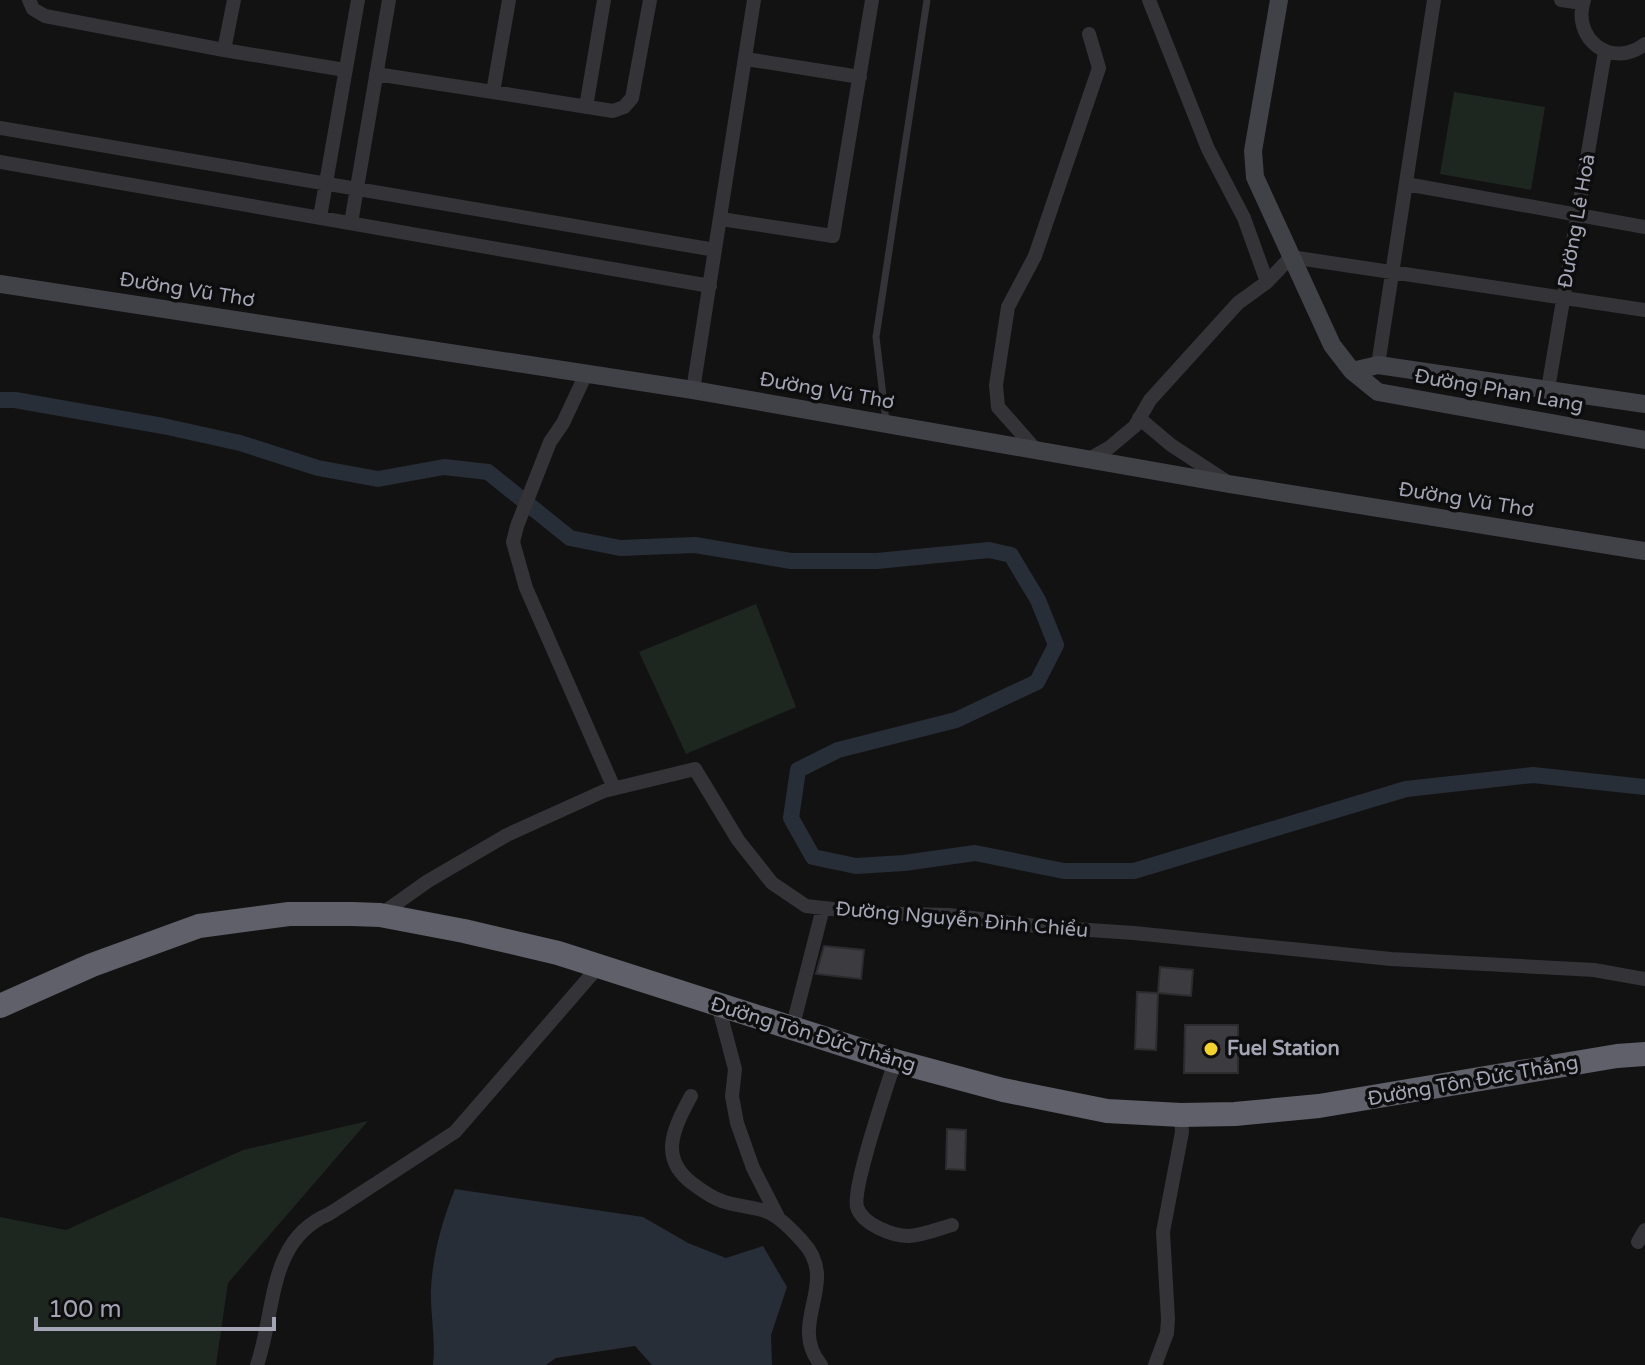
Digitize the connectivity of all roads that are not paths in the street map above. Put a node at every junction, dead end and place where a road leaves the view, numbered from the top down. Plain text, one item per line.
1 (29, 0) edge
2 (234, 0) edge
3 (358, 0) edge
4 (389, 0) edge
5 (509, 0) edge
6 (604, 0) edge
7 (650, 0) edge
8 (754, 0) edge
9 (872, 0) edge
10 (927, 0) edge
11 (1149, 0) edge
12 (1279, 0) edge
13 (1434, 0) edge
14 (1561, 0) edge
15 (1583, 2) edge
16 (1089, 34) dead end
17 (1645, 44) edge
18 (224, 50) junction
19 (1605, 52) junction
20 (746, 59) junction
21 (345, 70) junction
22 (376, 74) junction
23 (860, 77) junction
24 (493, 92) junction
25 (586, 107) junction
26 (0, 128) edge
27 (0, 162) edge
28 (1406, 184) junction
29 (326, 185) junction
30 (357, 190) junction
31 (1578, 215) junction
32 (320, 217) junction
33 (721, 219) junction
34 (351, 223) junction
35 (1645, 227) edge
36 (715, 250) junction
37 (1291, 257) junction
38 (1392, 272) junction
39 (1267, 282) junction
40 (0, 284) edge
41 (710, 286) junction
42 (1564, 298) junction
43 (1645, 310) edge
44 (1378, 365) junction
45 (1352, 371) junction
46 (586, 374) junction
47 (1548, 389) junction
48 (693, 390) junction
49 (1645, 404) edge
50 (1139, 418) junction
51 (1544, 422) junction
52 (886, 424) junction
53 (1645, 440) edge
54 (1036, 450) junction
55 (1089, 459) junction
56 (1229, 484) junction
57 (1645, 551) edge
58 (614, 788) junction
59 (823, 908) junction
60 (380, 915) junction
61 (599, 966) junction
62 (1645, 979) edge
63 (718, 1005) junction
64 (0, 1006) edge
65 (792, 1029) junction
66 (1645, 1054) edge
67 (895, 1061) junction
68 (691, 1096) dead end
69 (1181, 1115) junction
70 (778, 1218) junction
71 (952, 1225) dead end
72 (257, 1365) edge
73 (821, 1365) edge
74 (1155, 1365) edge

1 - 18 street
2 - 18 street
3 - 21 street
4 - 22 street
5 - 24 street
6 - 25 street
7 - 25 street
8 - 20 street
9 - 23 street
10 - 52 lane
11 - 39 street
12 - 37 main road, Đường Phan Lang
13 - 28 street
14 - 15 street
15 - 19 street
16 - 54 street
17 - 19 street
18 - 21 street
19 - 31 street, Đường Lê Hoà
20 - 23 street
20 - 33 street
21 - 29 street
22 - 24 street
22 - 30 street
23 - 33 street
24 - 25 street
26 - 29 street
27 - 32 street
28 - 31 street
28 - 38 street
29 - 30 street
29 - 32 street
30 - 34 street
30 - 36 street
31 - 35 street
31 - 42 street, Đường Lê Hoà
32 - 34 street
33 - 36 street
34 - 41 street
36 - 41 street
37 - 38 street
37 - 39 street
37 - 45 main road, Đường Phan Lang
38 - 42 street
38 - 44 street
39 - 50 street
40 - 46 main road, Đường Vũ Thơ
41 - 48 street
42 - 43 street
42 - 47 street, Đường Lê Hoà
44 - 45 main road, Đường Phan Lang
44 - 47 main road, Đường Phan Lang
45 - 51 main road, Đường Phan Lang
46 - 48 main road, Đường Vũ Thơ
46 - 58 street
47 - 49 main road, Đường Phan Lang
47 - 51 main road
48 - 52 main road, Đường Vũ Thơ
50 - 55 street
50 - 56 street
51 - 53 main road, Đường Phan Lang
52 - 54 main road, Đường Vũ Thơ
54 - 55 main road, Đường Vũ Thơ
55 - 56 main road, Đường Vũ Thơ
56 - 57 main road, Đường Vũ Thơ
58 - 59 street, Đường Nguyễn Đình Chiểu
58 - 60 street, Đường Nguyễn Đình Chiểu
59 - 62 street, Đường Nguyễn Đình Chiểu
59 - 65 street
60 - 61 highway, Đường Tôn Đức Thắng
60 - 64 highway, Đường Tôn Đức Thắng
61 - 63 highway, Đường Tôn Đức Thắng
61 - 72 street
63 - 65 highway, Đường Tôn Đức Thắng
63 - 70 street
65 - 67 highway, Đường Tôn Đức Thắng
66 - 69 highway, Đường Tôn Đức Thắng
67 - 69 highway, Đường Tôn Đức Thắng
67 - 71 street
68 - 70 street
69 - 74 street
70 - 73 street

